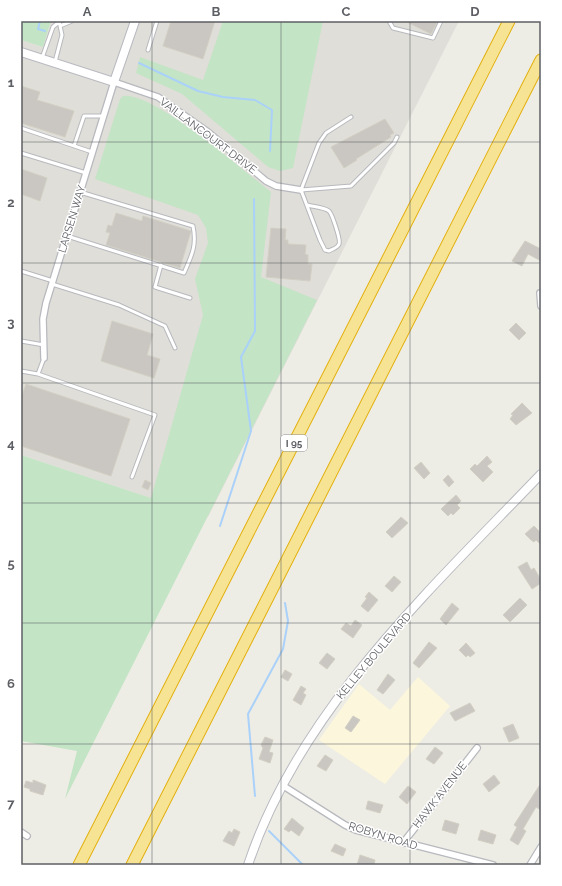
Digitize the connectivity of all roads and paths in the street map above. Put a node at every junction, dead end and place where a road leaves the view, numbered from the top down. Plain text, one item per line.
1 (59, 21) edge
2 (72, 21) edge
3 (134, 21) edge
4 (157, 21) edge
5 (388, 21) edge
6 (441, 21) edge
7 (508, 21) edge
8 (60, 26) junction
9 (148, 50) dead end
10 (21, 52) edge
11 (42, 58) junction
12 (541, 60) edge
13 (55, 62) junction
14 (114, 82) junction
15 (103, 116) junction
16 (351, 117) dead end
17 (21, 128) edge
18 (397, 137) dead end
19 (74, 146) junction
20 (92, 152) junction
21 (21, 153) edge
22 (86, 173) junction
23 (301, 190) junction
24 (80, 192) junction
25 (307, 205) junction
26 (67, 236) junction
27 (161, 265) junction
28 (21, 271) edge
29 (53, 282) junction
30 (540, 293) dead end
31 (190, 298) dead end
32 (541, 306) edge
33 (21, 341) edge
34 (44, 345) junction
35 (175, 348) dead end
36 (44, 358) joint
37 (21, 371) edge
38 (38, 374) junction
39 (541, 474) edge
40 (132, 477) dead end
41 (477, 748) dead end
42 (282, 785) junction
43 (21, 832) edge
44 (27, 836) dead end
45 (403, 843) junction
46 (541, 848) edge
47 (79, 865) edge
48 (132, 865) edge
49 (248, 865) edge
50 (493, 865) edge
51 (530, 865) edge

1 - 8 lane
1 - 11 lane
2 - 8 lane
3 - 14 main road
4 - 9 lane
5 - 6 lane
7 - 47 highway, I 95
8 - 13 lane
10 - 11 main road
11 - 13 main road
12 - 48 highway
13 - 14 main road
14 - 15 street, LARSEN WAY
14 - 23 street, VAILLANCOURT DRIVE
15 - 19 lane
15 - 20 street, LARSEN WAY
16 - 23 lane
17 - 19 lane
18 - 23 lane
19 - 20 lane
20 - 22 street, LARSEN WAY
21 - 22 lane
22 - 24 street, LARSEN WAY
23 - 25 lane
24 - 26 street, LARSEN WAY
24 - 27 lane
25 - 25 lane
26 - 27 lane
26 - 29 street, LARSEN WAY
27 - 31 lane
28 - 29 lane
29 - 34 street, LARSEN WAY
29 - 35 lane
30 - 32 street
33 - 34 lane
34 - 36 street, LARSEN WAY
36 - 38 lane
37 - 38 lane
38 - 40 lane
39 - 42 main road, KELLEY BOULEVARD
41 - 45 street, HAWK AVENUE
42 - 45 street, ROBYN ROAD
42 - 49 main road, KELLEY BOULEVARD
43 - 44 street
45 - 50 street, ROBYN ROAD
46 - 51 street

